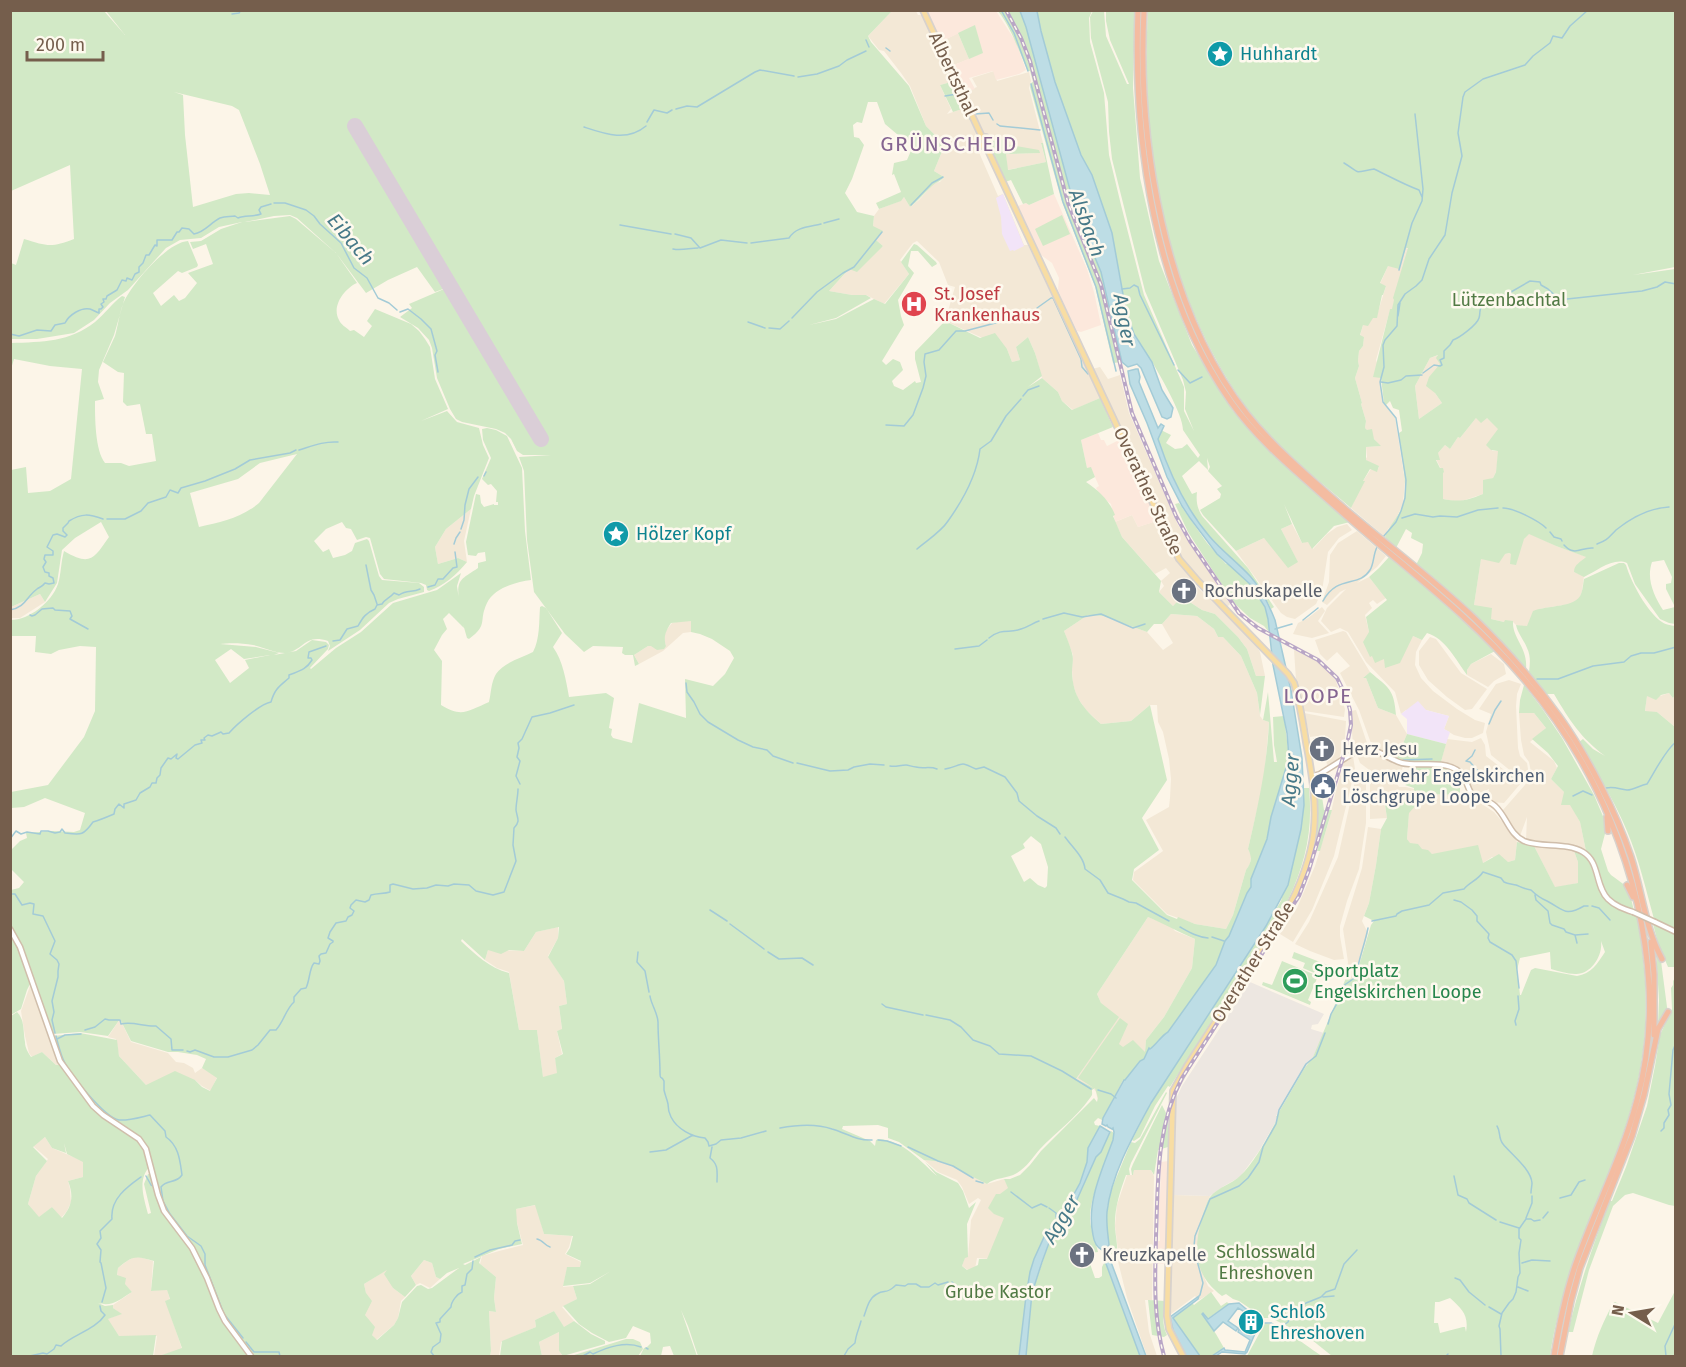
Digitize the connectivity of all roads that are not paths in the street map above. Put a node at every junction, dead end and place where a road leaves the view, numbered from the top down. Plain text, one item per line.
1 (923, 10) edge
2 (1138, 10) edge
3 (1144, 10) edge
4 (986, 146) joint
5 (1328, 497) junction
6 (1545, 701) junction
7 (1313, 776) junction
8 (1606, 813) junction
9 (1608, 831) dead end
10 (1627, 885) dead end
11 (1637, 902) junction
12 (1646, 914) junction
13 (10, 929) edge
14 (1676, 932) edge
15 (1662, 959) dead end
16 (1668, 1012) dead end
17 (1652, 1057) junction
18 (251, 1356) edge
19 (1183, 1356) edge
20 (1554, 1356) edge
21 (1560, 1356) edge

1 - 4 main road, Albertsthal
2 - 5 highway
3 - 5 highway
4 - 7 main road, Overather Straße
5 - 6 highway
6 - 8 highway
6 - 12 highway
7 - 14 main road, bridge
7 - 19 main road, Overather Straße
8 - 9 highway
8 - 11 highway
10 - 11 highway
11 - 20 highway
12 - 15 highway
12 - 17 highway
13 - 18 main road
16 - 17 highway
17 - 21 highway

